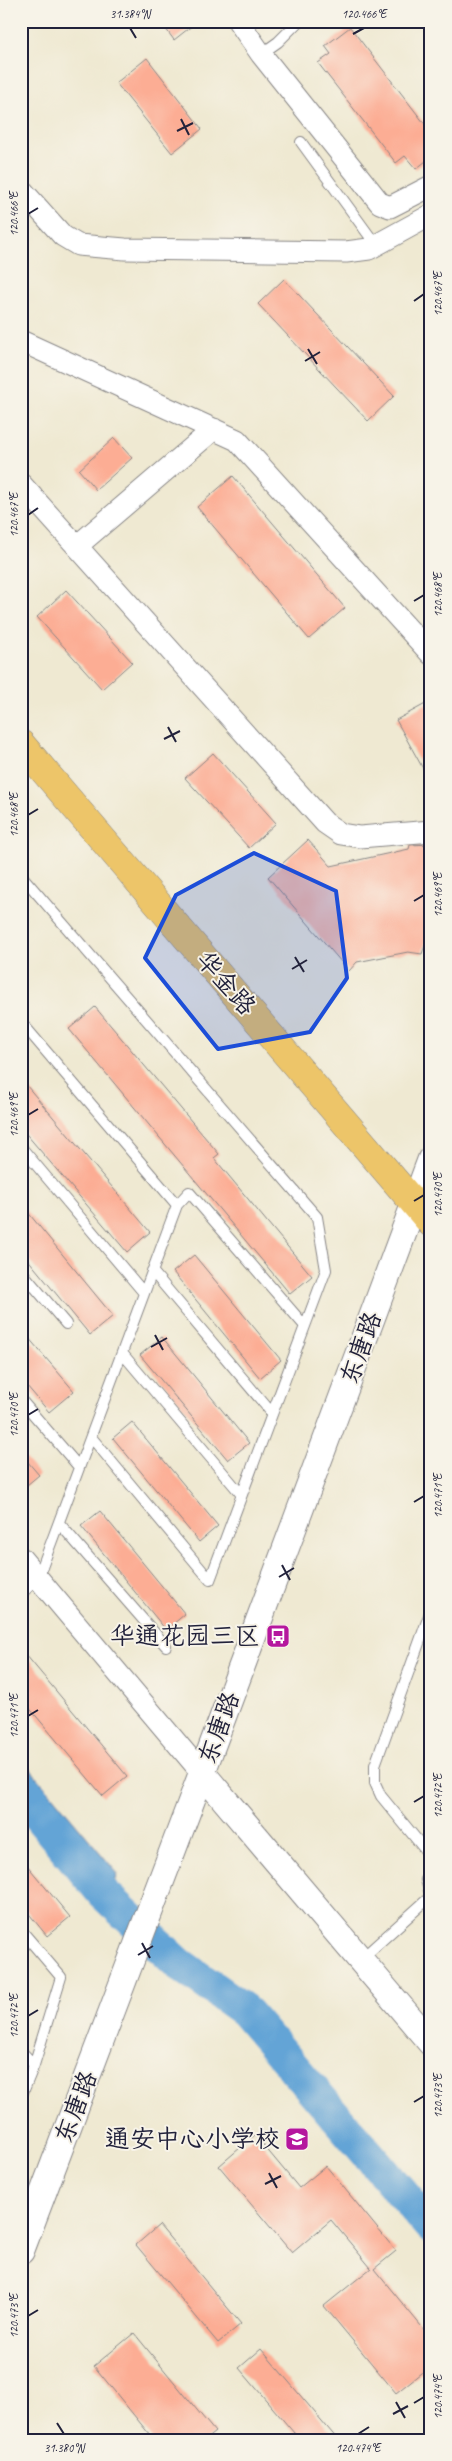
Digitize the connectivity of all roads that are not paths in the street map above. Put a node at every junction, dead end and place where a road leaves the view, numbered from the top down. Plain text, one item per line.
1 (238, 21) edge
2 (299, 21) edge
3 (261, 54) junction
4 (301, 142) dead end
5 (431, 186) edge
6 (21, 189) edge
7 (431, 215) edge
8 (376, 245) junction
9 (21, 341) edge
10 (214, 429) junction
11 (21, 484) edge
12 (77, 546) junction
13 (431, 654) edge
14 (21, 744) edge
15 (431, 831) edge
16 (21, 874) edge
17 (21, 1022) edge
18 (21, 1147) edge
19 (431, 1159) edge
20 (177, 1205) junction
21 (423, 1213) edge
22 (21, 1271) edge
23 (152, 1271) junction
24 (144, 1293) junction
25 (66, 1324) dead end
26 (304, 1324) junction
27 (122, 1353) junction
28 (21, 1400) edge
29 (271, 1412) junction
30 (91, 1437) junction
31 (79, 1468) junction
32 (242, 1494) junction
33 (59, 1523) junction
34 (21, 1558) edge
35 (38, 1578) junction
36 (21, 1594) edge
37 (431, 1610) edge
38 (166, 1646) dead end
39 (202, 1773) junction
40 (431, 1857) edge
41 (431, 1868) edge
42 (431, 1898) edge
43 (21, 1930) edge
44 (360, 1960) junction
45 (431, 2043) edge
46 (21, 2050) edge
47 (34, 2065) junction
48 (21, 2097) edge
49 (21, 2251) edge

1 - 3 street
2 - 3 lane
3 - 5 street
4 - 8 lane
6 - 8 street
7 - 8 street
9 - 10 street
10 - 12 street
10 - 13 street
11 - 12 street
12 - 15 street
14 - 21 main road, 华金路
16 - 26 lane
17 - 20 lane
18 - 24 lane
19 - 21 street, 东唐路
20 - 23 lane
20 - 26 lane
21 - 39 street, 东唐路
22 - 25 lane
23 - 24 lane
23 - 29 lane
24 - 27 lane
26 - 29 lane
27 - 30 lane
27 - 32 lane
28 - 31 lane
29 - 32 lane
30 - 31 lane
30 - 32 lane
31 - 33 lane
33 - 35 lane
33 - 38 lane
34 - 35 street
35 - 36 lane
35 - 39 street
37 - 40 lane
39 - 44 street
39 - 49 street, 东唐路
41 - 42 lane
42 - 44 lane
43 - 47 lane
44 - 45 street
46 - 47 lane
47 - 48 lane

